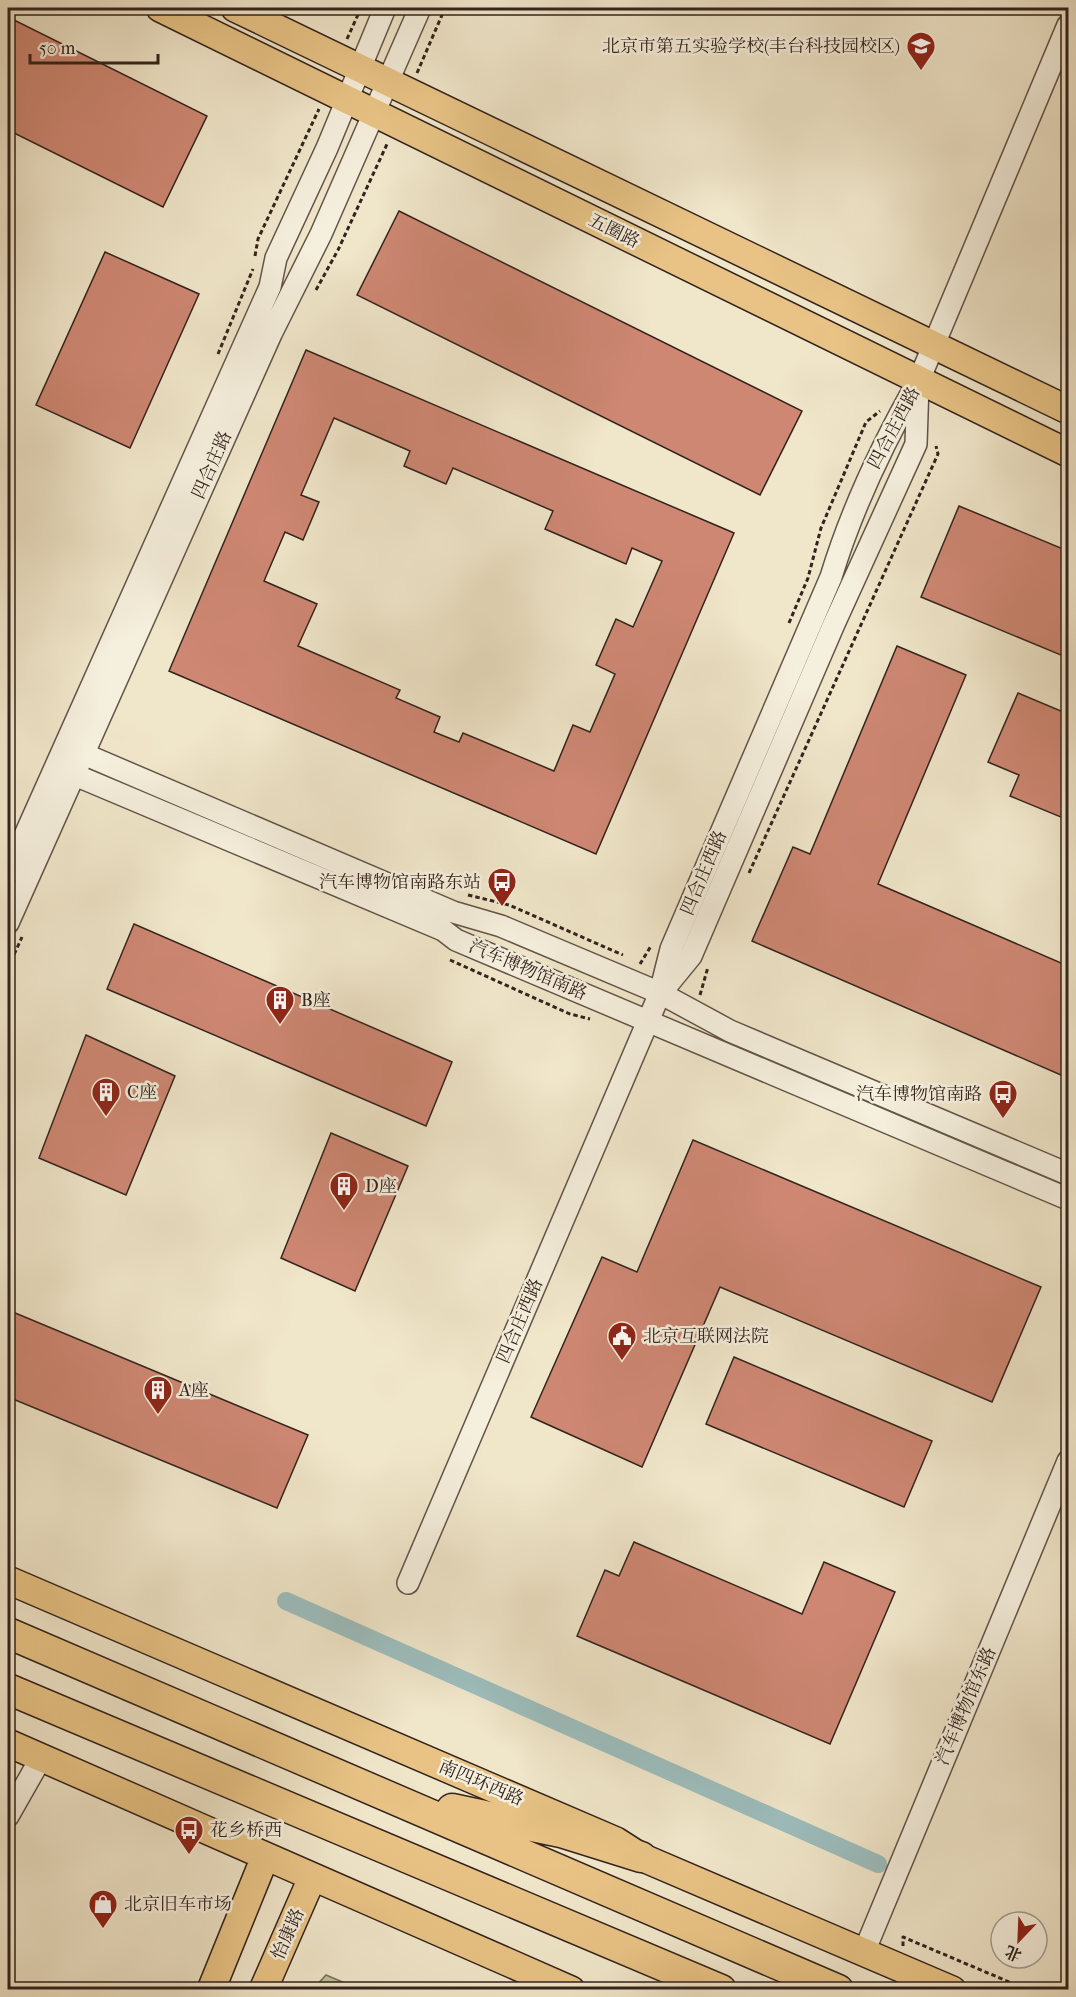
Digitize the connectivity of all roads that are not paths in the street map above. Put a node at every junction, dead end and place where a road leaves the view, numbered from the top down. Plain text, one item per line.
1 (160, 8) edge
2 (235, 8) edge
3 (385, 8) edge
4 (420, 8) edge
5 (1068, 25) edge
6 (360, 69) junction
7 (398, 88) junction
8 (347, 100) junction
9 (385, 119) junction
10 (934, 343) junction
11 (918, 380) junction
12 (1068, 410) edge
13 (1068, 453) edge
14 (74, 750) junction
15 (65, 770) junction
16 (8, 873) edge
17 (15, 930) edge
18 (660, 993) junction
19 (649, 1020) junction
20 (1068, 1174) edge
21 (1068, 1199) edge
22 (1068, 1461) edge
23 (8, 1580) edge
24 (408, 1583) dead end
25 (8, 1633) edge
26 (8, 1689) edge
27 (8, 1743) edge
28 (41, 1758) junction
29 (389, 1797) junction
30 (8, 1816) edge
31 (265, 1857) junction
32 (641, 1857) junction
33 (312, 1878) junction
34 (864, 1952) junction
35 (212, 1989) edge
36 (263, 1989) edge
37 (571, 1989) edge
38 (721, 1989) edge
39 (838, 1989) edge
40 (952, 1989) edge

1 - 8 main road, 五圈路
2 - 6 main road, 五圈路
3 - 6 street, 四合庄路
4 - 7 street, 四合庄路
5 - 10 street
6 - 7 main road, 五圈路
6 - 8 street, 四合庄路
7 - 9 street, 四合庄路
7 - 10 main road, 五圈路
8 - 9 main road, 五圈路
8 - 14 street, 四合庄路
9 - 11 main road, 五圈路
9 - 14 street, 四合庄路
10 - 11 street
10 - 12 main road, 五圈路
11 - 13 main road, 五圈路
11 - 18 street, 四合庄西路
11 - 18 street, 四合庄西路
14 - 15 street, 四合庄路
14 - 18 street, 汽车博物馆南路
15 - 16 street, 四合庄路
15 - 17 street, 四合庄路
15 - 19 street, 汽车博物馆南路
18 - 19 street, 四合庄西路
18 - 20 street, 汽车博物馆南路
19 - 21 street, 汽车博物馆南路
19 - 24 street, 四合庄西路
22 - 34 street, 汽车博物馆东路
23 - 32 main road, 南四环西路
25 - 29 highway
26 - 38 highway
27 - 28 main road
28 - 30 street
28 - 31 main road
29 - 32 highway
29 - 39 highway
31 - 33 main road
31 - 35 main road
32 - 34 main road, 南四环西路
33 - 36 main road, 怡康路
33 - 37 main road
34 - 40 main road, 南四环西路

